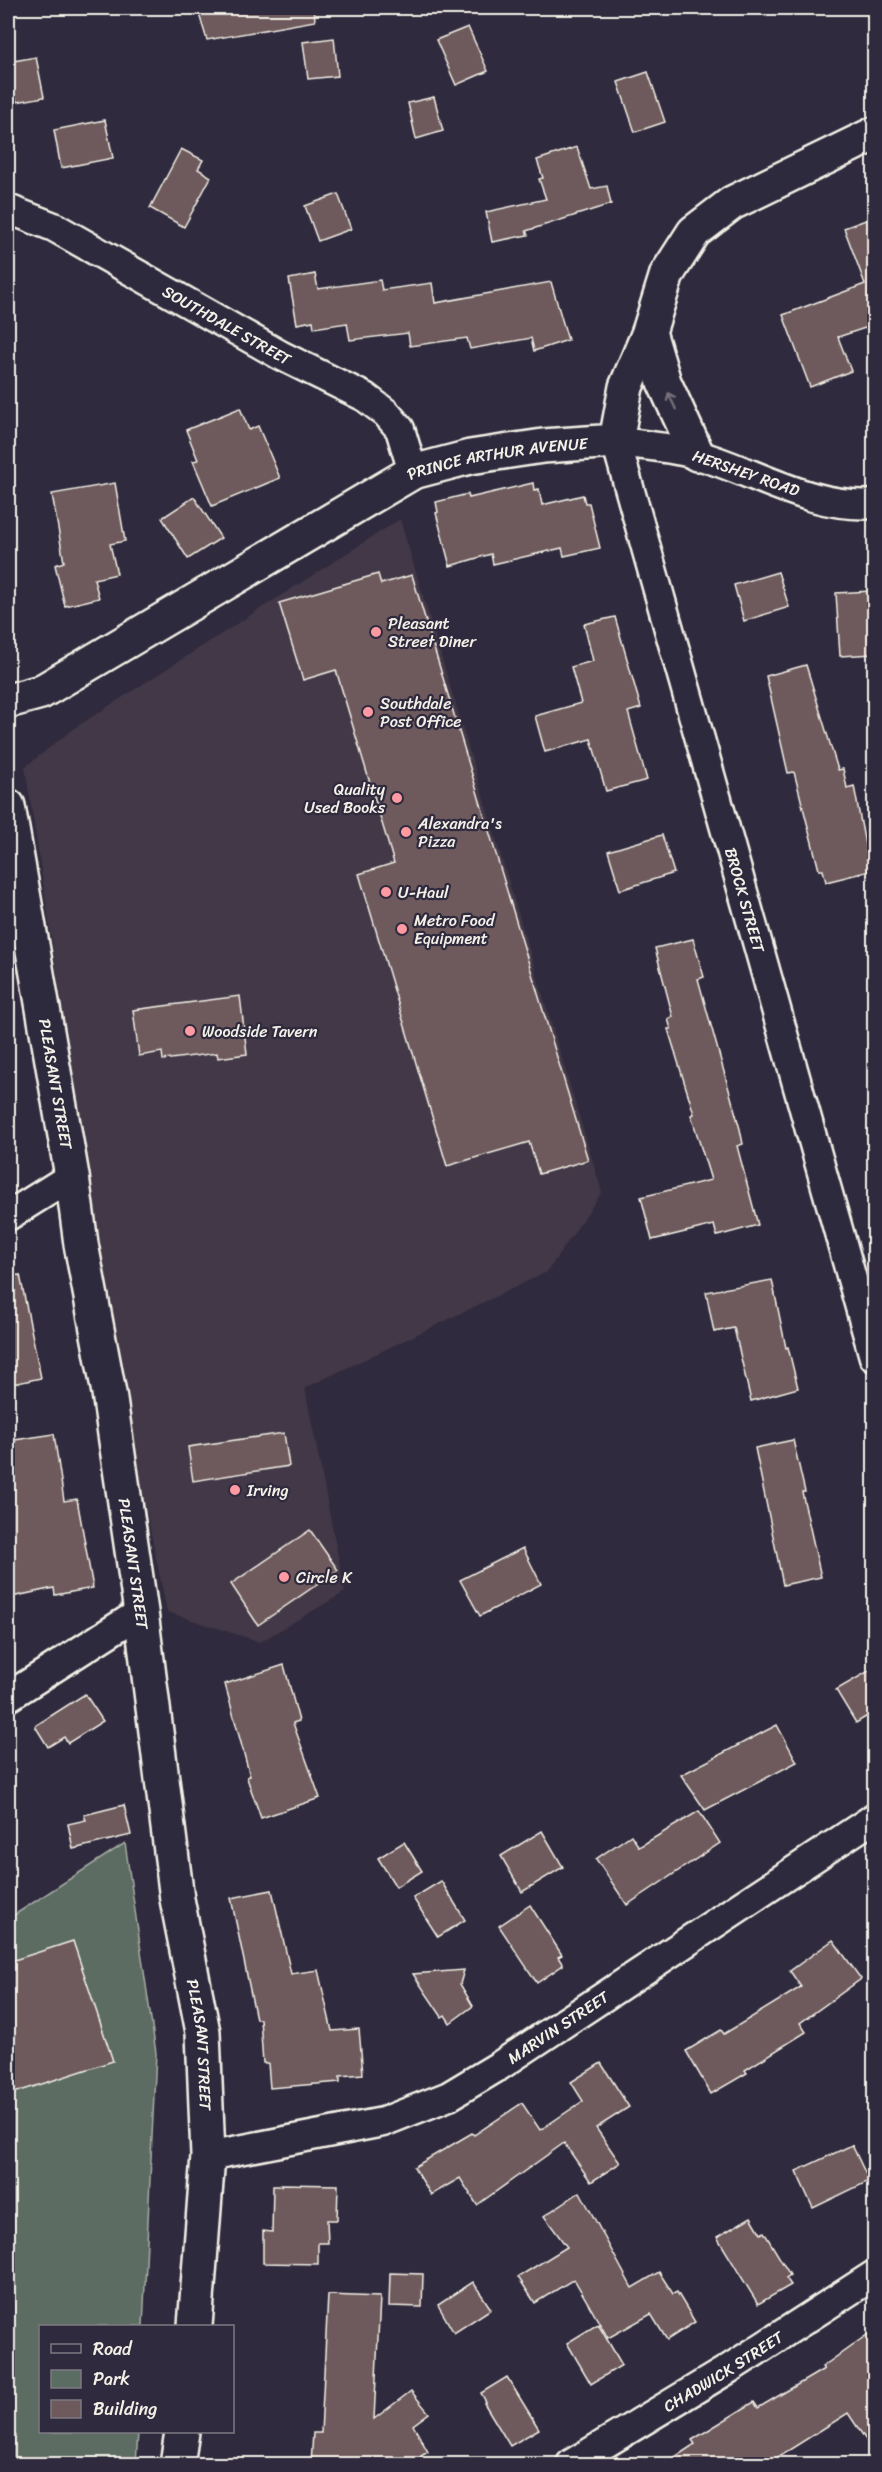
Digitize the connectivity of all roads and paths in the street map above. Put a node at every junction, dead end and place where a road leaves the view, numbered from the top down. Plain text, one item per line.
1 (874, 134) edge
2 (8, 209) edge
3 (649, 332) junction
4 (616, 441) junction
5 (697, 454) junction
6 (413, 472) junction
7 (874, 504) edge
8 (8, 701) edge
9 (8, 806) edge
10 (72, 1176) junction
11 (8, 1216) edge
12 (874, 1357) edge
13 (141, 1612) junction
14 (8, 1697) edge
15 (874, 1818) edge
16 (208, 2156) junction
17 (874, 2275) edge
18 (195, 2325) edge
19 (182, 2433) edge
20 (177, 2464) edge
21 (571, 2464) edge

1 - 3 main road
2 - 6 street, SOUTHDALE STREET
3 - 4 main road
5 -> 3 main road
4 - 5 street, HERSHEY ROAD
4 - 6 main road, PRINCE ARTHUR AVENUE
4 - 12 street, BROCK STREET
5 - 7 street, HERSHEY ROAD
6 - 8 main road, PRINCE ARTHUR AVENUE
9 - 10 main road, PLEASANT STREET
10 - 11 street
10 - 13 main road, PLEASANT STREET
13 - 14 street
13 - 16 main road, PLEASANT STREET
15 - 16 street, MARVIN STREET
16 - 18 main road, PLEASANT STREET
17 - 21 street, CHADWICK STREET
19 - 20 main road

